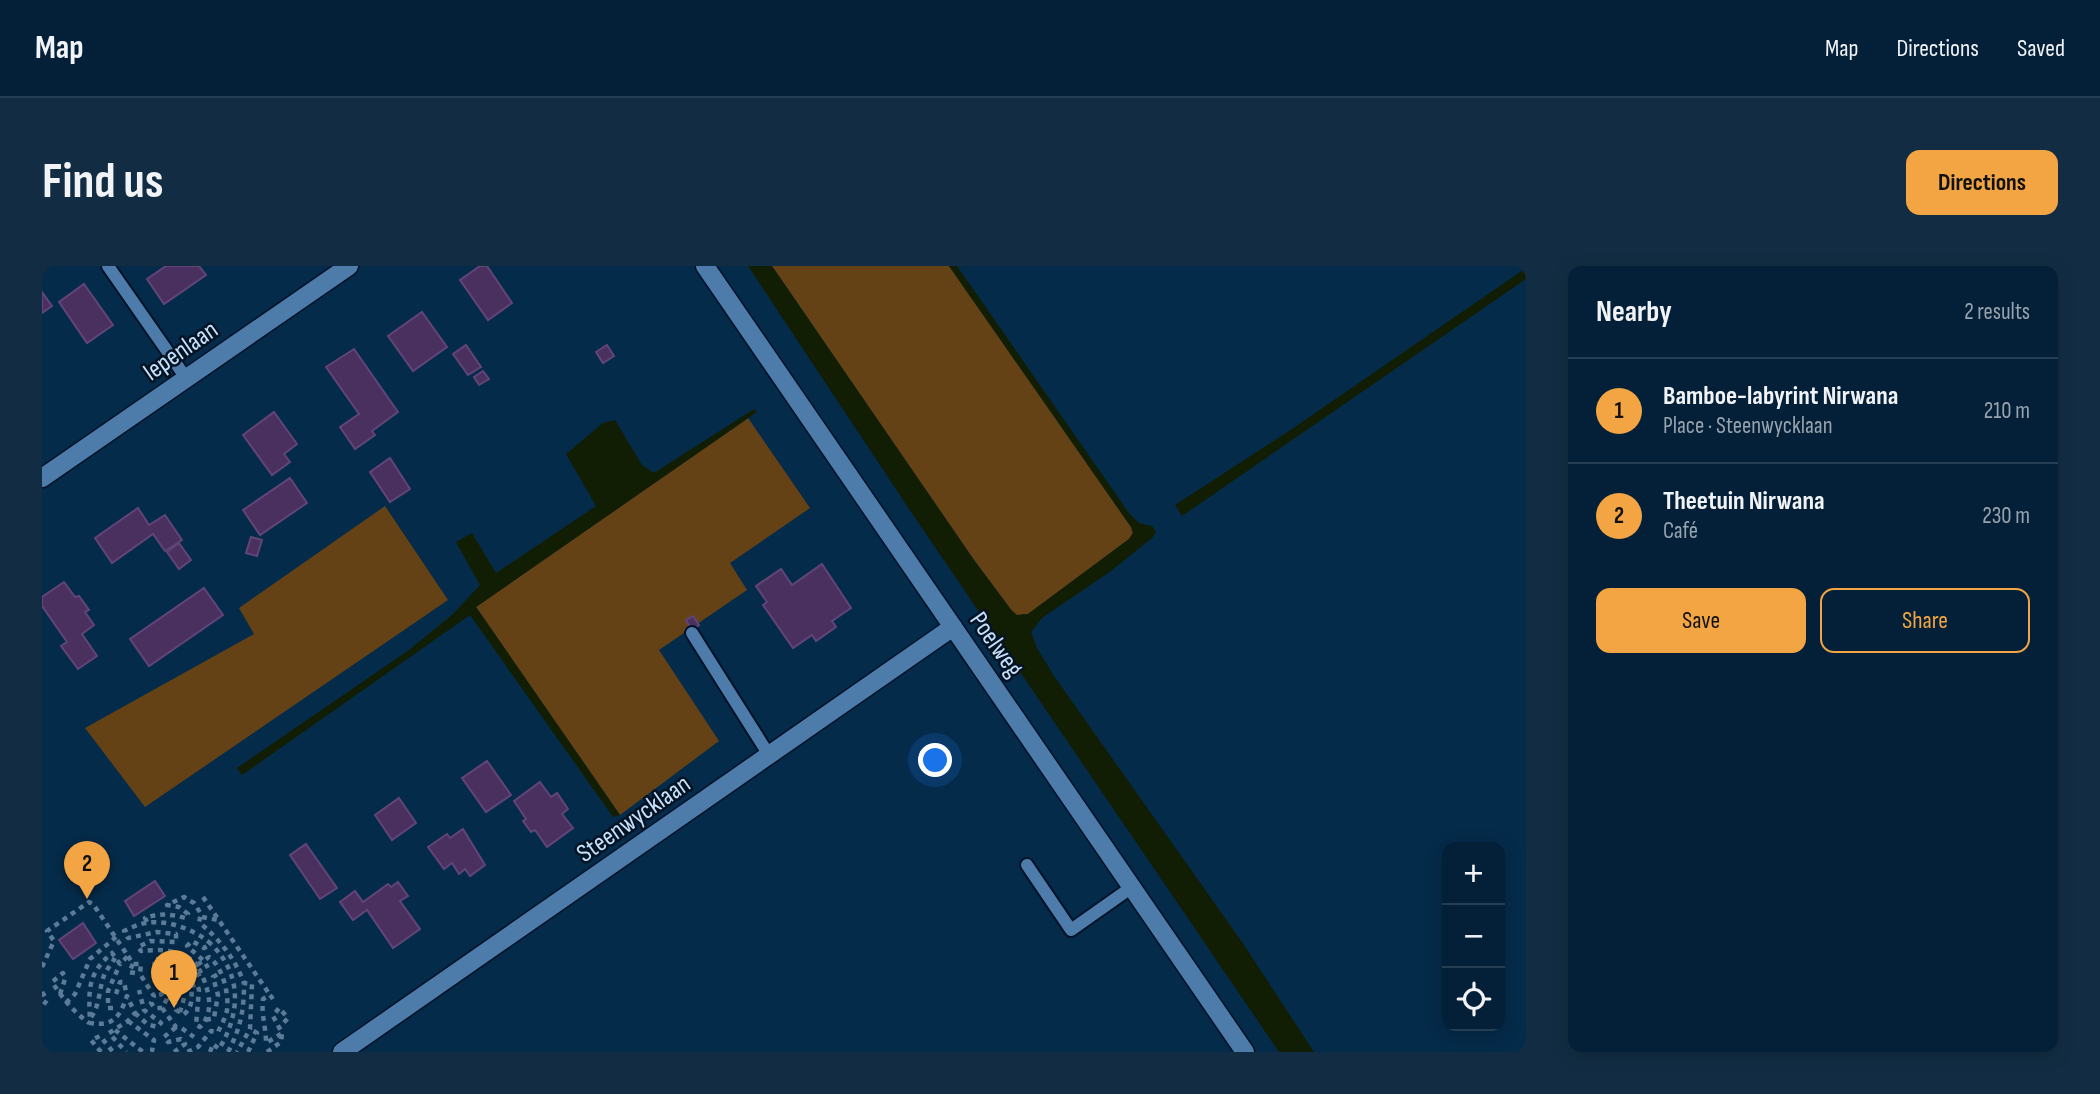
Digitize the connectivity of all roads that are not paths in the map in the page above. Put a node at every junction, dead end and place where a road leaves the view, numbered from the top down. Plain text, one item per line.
1 (108, 266) edge
2 (349, 266) edge
3 (705, 266) edge
4 (186, 378) junction
5 (42, 478) edge
6 (953, 627) junction
7 (692, 634) dead end
8 (769, 755) junction
9 (1027, 865) dead end
10 (1132, 887) junction
11 (342, 1052) edge
12 (1245, 1052) edge

1 - 4 lane
2 - 4 street, Iepenlaan
3 - 6 street, Poelweg
4 - 5 street, Iepenlaan
6 - 8 street, Steenwycklaan
6 - 10 street, Poelweg
7 - 8 lane
8 - 11 street, Steenwycklaan
9 - 10 lane
10 - 12 street, Poelweg

